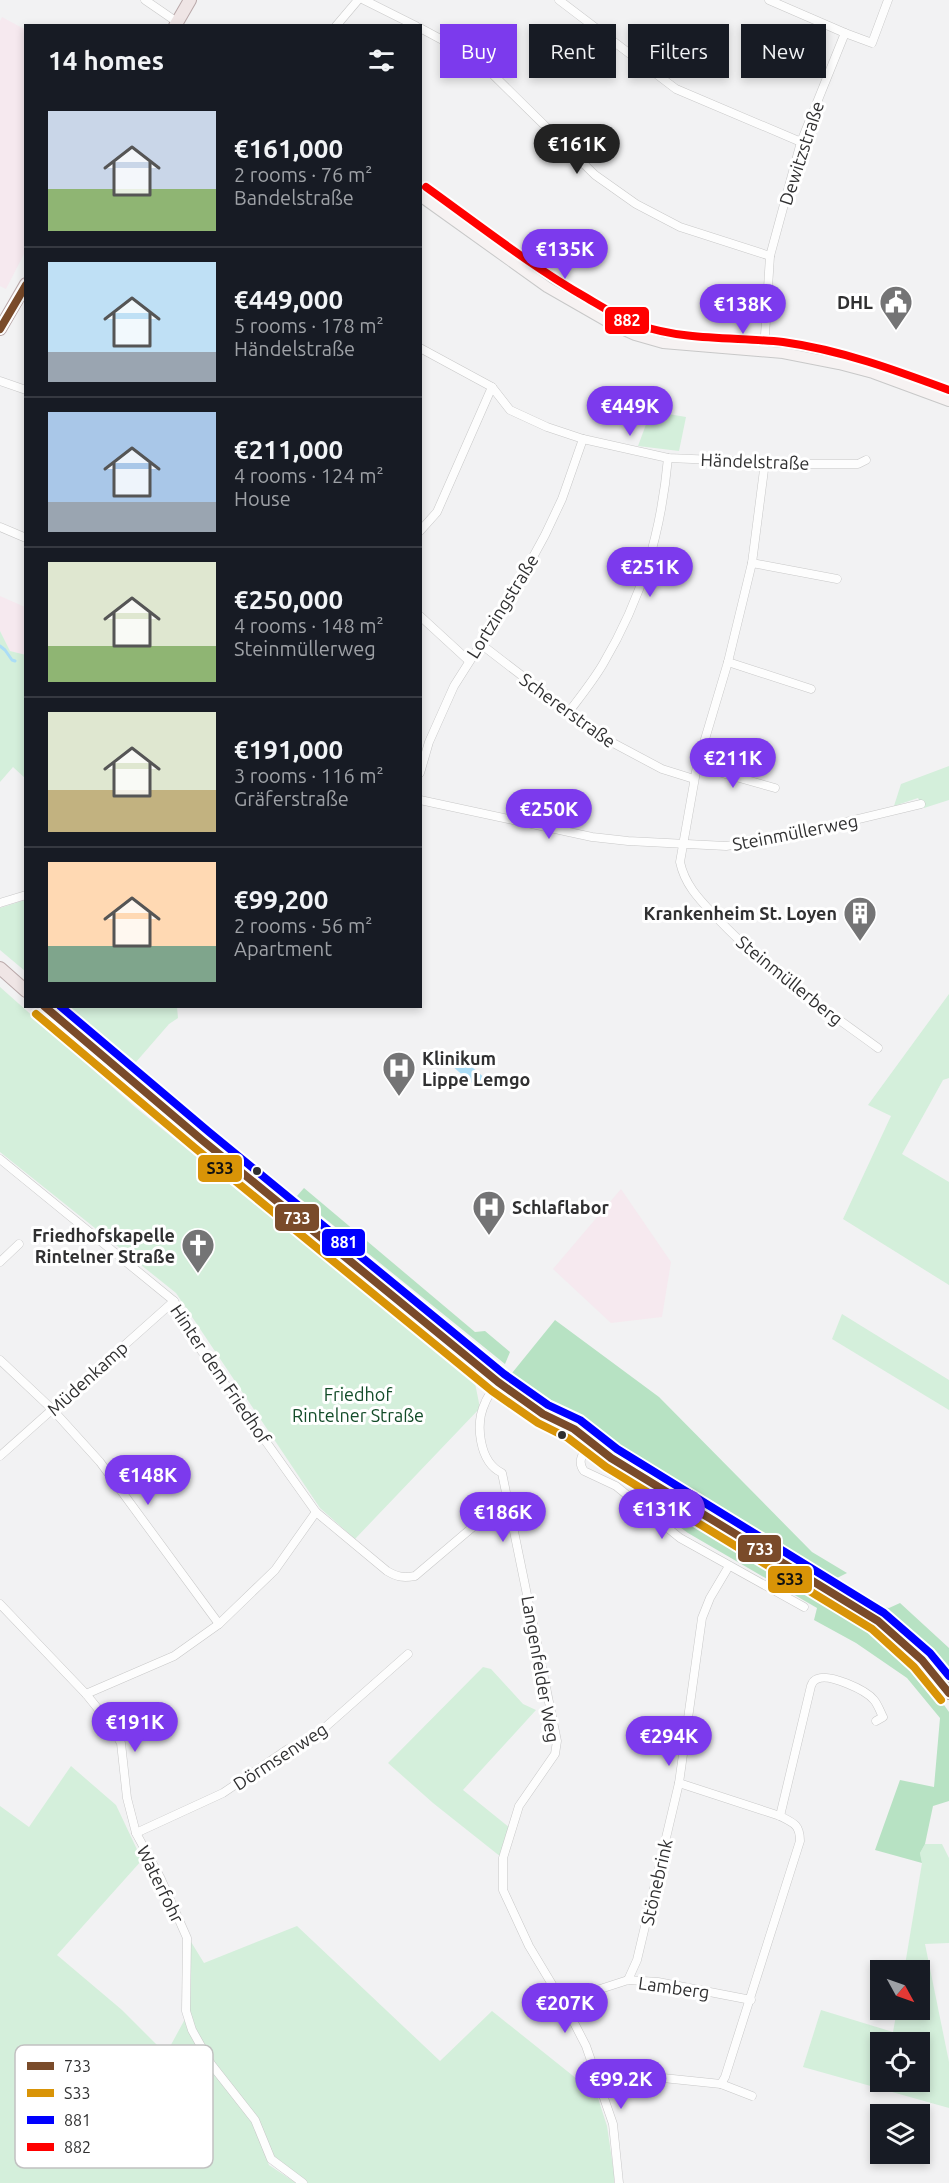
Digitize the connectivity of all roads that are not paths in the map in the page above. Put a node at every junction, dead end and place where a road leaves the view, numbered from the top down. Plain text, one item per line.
1 (145, 0) edge
2 (190, 0) edge
3 (357, 0) edge
4 (364, 0) edge
5 (559, 0) edge
6 (769, 0) edge
7 (888, 0) edge
8 (177, 24) edge
9 (338, 24) edge
10 (412, 24) edge
11 (422, 29) edge
12 (845, 33) junction
13 (801, 142) junction
14 (422, 197) edge
15 (770, 256) junction
16 (24, 287) edge
17 (0, 328) edge
18 (422, 349) edge
19 (764, 351) junction
20 (0, 381) edge
21 (492, 387) junction
22 (24, 389) edge
23 (949, 401) edge
24 (583, 439) junction
25 (668, 458) junction
26 (866, 460) dead end
27 (765, 462) junction
28 (0, 527) edge
29 (422, 529) edge
30 (24, 537) edge
31 (752, 563) junction
32 (837, 579) dead end
33 (422, 618) edge
34 (482, 645) junction
35 (469, 661) junction
36 (728, 662) junction
37 (811, 689) dead end
38 (568, 713) junction
39 (422, 766) edge
40 (697, 766) junction
41 (694, 779) junction
42 (775, 788) dead end
43 (422, 800) edge
44 (921, 804) dead end
45 (683, 844) junction
46 (24, 896) edge
47 (0, 903) edge
48 (0, 968) edge
49 (24, 989) edge
50 (45, 1008) edge
51 (878, 1048) dead end
52 (0, 1159) edge
53 (19, 1244) dead end
54 (0, 1262) edge
55 (174, 1301) junction
56 (0, 1360) edge
57 (498, 1382) junction
58 (52, 1409) junction
59 (587, 1441) junction
60 (0, 1456) edge
61 (507, 1498) junction
62 (316, 1512) junction
63 (729, 1566) junction
64 (0, 1605) edge
65 (804, 1607) dead end
66 (219, 1624) junction
67 (408, 1654) dead end
68 (949, 1693) edge
69 (86, 1694) junction
70 (876, 1721) dead end
71 (679, 1783) junction
72 (780, 1816) junction
73 (136, 1833) junction
74 (628, 1980) junction
75 (751, 2000) junction
76 (568, 2011) junction
77 (200, 2045) edge
78 (213, 2067) edge
79 (663, 2078) dead end
80 (720, 2084) junction
81 (752, 2096) dead end
82 (303, 2183) edge
83 (619, 2183) edge

1 - 8 street
2 - 8 main road
3 - 9 street
4 - 10 street
5 - 13 street
6 - 12 street
7 - 12 street
11 - 15 street
12 - 13 street, Dewitzstraße
13 - 15 street, Dewitzstraße
14 - 19 main road
15 - 19 street, Dewitzstraße
16 - 17 main road
18 - 21 street, Händelstraße
19 - 23 main road
20 - 22 street
21 - 24 street, Händelstraße
21 - 29 street
24 - 25 street, Händelstraße
24 - 34 street, Lortzingstraße
25 - 27 street, Händelstraße
25 - 38 street
26 - 27 street, Händelstraße
27 - 31 street, Steinmüllerberg
28 - 30 street
31 - 32 street
31 - 36 street, Steinmüllerberg
33 - 35 street
34 - 35 street, Lortzingstraße
34 - 38 street, Schererstraße
35 - 39 street, Lortzingstraße
36 - 37 street
36 - 40 street, Steinmüllerberg
38 - 41 street, Schererstraße
40 - 41 street, Steinmüllerberg
40 - 42 street
41 - 45 street, Steinmüllerberg
43 - 45 street, Steinmüllerweg
44 - 45 street, Steinmüllerweg
45 - 51 street, Steinmüllerberg
46 - 47 street
48 - 49 main road
50 - 57 main road
52 - 55 street, Hinter dem Friedhof
53 - 54 street
55 - 58 street, Müdenkamp
55 - 62 street, Hinter dem Friedhof
56 - 58 street
57 - 59 main road
57 - 61 street, Langenfelder Weg
58 - 60 street, Müdenkamp
58 - 66 street
59 - 63 street
59 - 68 main road
61 - 62 street, Hinter dem Friedhof
61 - 76 street, Langenfelder Weg
62 - 66 street
63 - 65 street
63 - 71 street, Stönebrink
64 - 69 street, Waterfohr
66 - 69 street
67 - 73 street, Dörmsenweg
69 - 73 street, Waterfohr
70 - 72 street
71 - 72 street
71 - 74 street, Stönebrink
72 - 75 street
73 - 77 street, Waterfohr
74 - 75 street, Lamberg
74 - 76 street, Lamberg
75 - 80 street
76 - 83 street, Langenfelder Weg
78 - 82 street, Waterfohr
79 - 80 street
80 - 81 street

